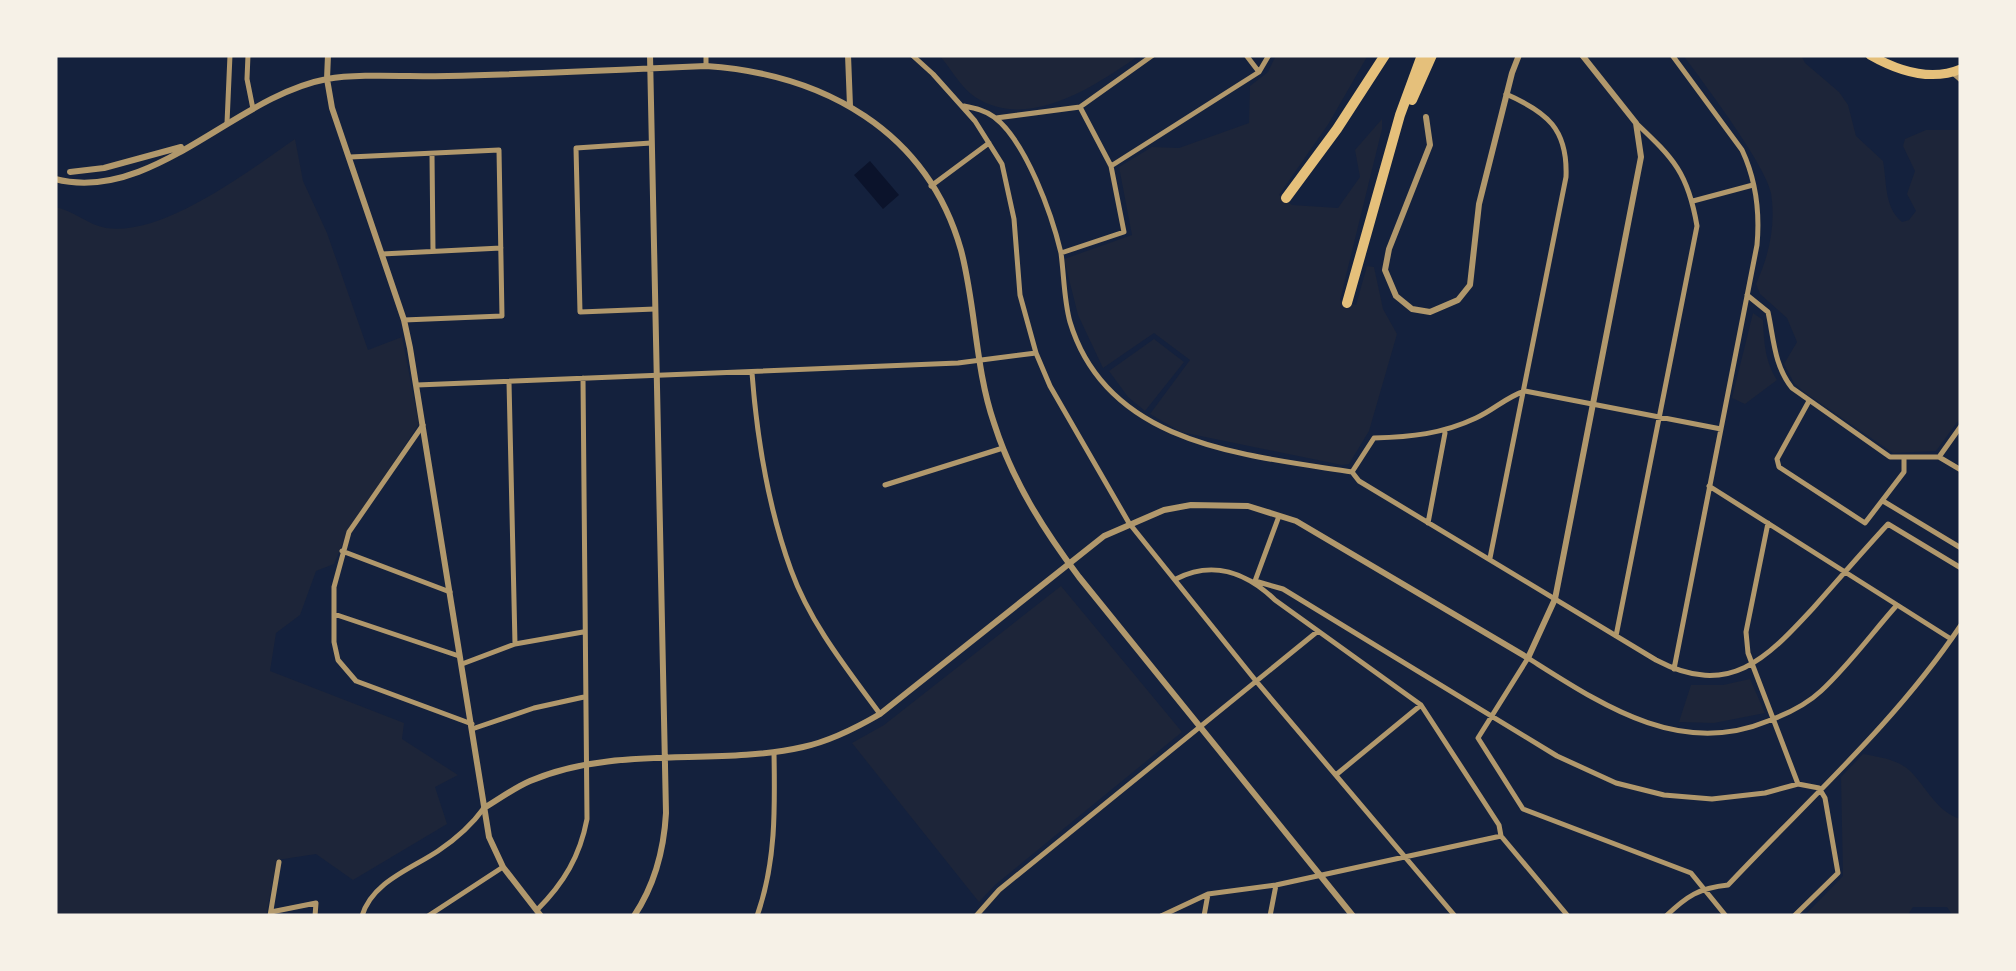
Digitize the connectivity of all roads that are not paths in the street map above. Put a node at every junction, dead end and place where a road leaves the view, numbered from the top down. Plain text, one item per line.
1 (230, 55) edge
2 (248, 55) edge
3 (328, 55) edge
4 (650, 55) edge
5 (706, 55) edge
6 (848, 55) edge
7 (912, 55) edge
8 (1153, 55) edge
9 (1246, 55) edge
10 (1269, 55) edge
11 (1384, 55) edge
12 (1422, 55) edge
13 (1432, 55) edge
14 (1519, 55) edge
15 (1582, 55) edge
16 (1672, 55) edge
17 (1870, 55) edge
18 (706, 66) junction
19 (650, 68) junction
20 (1259, 72) junction
21 (1958, 74) edge
22 (327, 79) junction
23 (1506, 94) junction
24 (850, 106) junction
25 (961, 106) junction
26 (1080, 108) junction
27 (253, 109) junction
28 (1426, 117) dead end
29 (996, 118) junction
30 (1636, 122) junction
31 (227, 124) junction
32 (652, 143) junction
33 (989, 143) junction
34 (187, 146) junction
35 (432, 153) junction
36 (346, 157) junction
37 (1111, 166) junction
38 (70, 172) dead end
39 (55, 182) edge
40 (1754, 185) junction
41 (931, 186) junction
42 (1286, 198) dead end
43 (1693, 201) junction
44 (1370, 214) junction
45 (500, 248) junction
46 (433, 251) junction
47 (1061, 253) junction
48 (382, 254) junction
49 (1747, 295) junction
50 (1347, 303) dead end
51 (655, 309) junction
52 (404, 320) junction
53 (1036, 353) junction
54 (980, 361) junction
55 (752, 372) junction
56 (655, 375) junction
57 (583, 378) junction
58 (509, 382) junction
59 (416, 385) junction
60 (1525, 391) junction
61 (1809, 401) junction
62 (1594, 405) junction
63 (1659, 418) junction
64 (422, 425) junction
65 (1961, 426) edge
66 (1721, 429) junction
67 (1445, 431) junction
68 (1003, 448) junction
69 (1940, 456) junction
70 (1904, 459) junction
71 (1961, 470) edge
72 (1352, 472) junction
73 (885, 485) dead end
74 (1709, 486) junction
75 (1883, 500) junction
76 (1280, 514) junction
77 (1768, 522) junction
78 (1129, 523) junction
79 (1428, 523) junction
80 (1961, 548) edge
81 (342, 551) junction
82 (1490, 560) junction
83 (1069, 564) junction
84 (1961, 568) edge
85 (1846, 572) junction
86 (1176, 579) junction
87 (1255, 581) junction
88 (450, 592) junction
89 (1556, 598) junction
90 (1897, 605) junction
91 (334, 614) junction
92 (1961, 625) edge
93 (583, 632) junction
94 (1318, 632) junction
95 (1616, 636) junction
96 (1951, 639) junction
97 (515, 644) junction
98 (1528, 658) junction
99 (461, 660) junction
100 (1752, 666) junction
101 (1674, 669) junction
102 (1256, 681) junction
103 (584, 697) junction
104 (1421, 705) junction
105 (880, 714) junction
106 (1494, 717) junction
107 (1774, 719) junction
108 (472, 727) junction
109 (1200, 727) junction
110 (774, 753) junction
111 (664, 758) junction
112 (586, 765) junction
113 (1337, 774) junction
114 (1798, 784) junction
115 (1819, 788) junction
116 (484, 808) junction
117 (1501, 836) junction
118 (1405, 858) junction
119 (279, 862) dead end
120 (503, 866) junction
121 (1321, 875) junction
122 (1276, 885) junction
123 (1704, 888) junction
124 (1208, 894) junction
125 (539, 913) edge
126 (271, 914) edge
127 (1350, 915) edge
128 (315, 916) edge
129 (362, 916) edge
130 (428, 916) edge
131 (634, 916) edge
132 (757, 916) edge
133 (976, 916) edge
134 (1160, 916) edge
135 (1204, 916) edge
136 (1270, 916) edge
137 (1455, 916) edge
138 (1568, 916) edge
139 (1666, 916) edge
140 (1726, 916) edge
141 (1794, 916) edge

1 - 31 street
2 - 27 street
3 - 22 street
4 - 19 street
5 - 18 street
6 - 24 street
7 - 25 street
8 - 26 street
9 - 20 street
10 - 20 street
11 - 42 highway
12 - 44 highway
13 - 44 highway
14 - 23 street
15 - 30 street
16 - 40 street
17 - 21 main road
18 - 19 street
18 - 24 street
19 - 22 street
19 - 32 street
20 - 37 street
22 - 27 street
22 - 36 street
23 - 28 street
23 - 60 street
24 - 41 street
25 - 29 street
25 - 33 street
26 - 29 street
26 - 37 street
27 - 31 street
29 - 47 street
30 - 43 street
30 - 62 street
31 - 34 street
32 - 51 street
32 - 51 street
33 - 41 street
33 - 53 street
34 - 38 street
34 - 39 street
35 - 36 street
35 - 45 street
35 - 46 street
36 - 48 street
37 - 47 street
40 - 43 street
40 - 49 street
41 - 54 street
43 - 63 street
44 - 50 highway
45 - 46 street
45 - 52 street
46 - 48 street
47 - 72 street
48 - 52 street
49 - 61 street
49 - 66 street
51 - 56 street
52 - 59 street
53 - 54 street
53 - 78 street
54 - 55 street
54 - 68 street
55 - 56 street
55 - 105 street
56 - 57 street
56 - 111 street
57 - 58 street
57 - 93 street
58 - 59 street
58 - 97 street
59 - 64 street
60 - 62 street
60 - 67 street
60 - 82 street
61 - 70 street
61 - 75 street
62 - 63 street
62 - 89 street
63 - 66 street
63 - 95 street
64 - 81 street
64 - 88 street
65 - 69 street
66 - 74 street
67 - 72 street
67 - 79 street
68 - 73 street
68 - 83 street
69 - 70 street
69 - 71 street
70 - 75 street
72 - 79 street
74 - 77 street
74 - 101 street
75 - 80 street
76 - 78 street
76 - 87 street
76 - 98 street
77 - 85 street
77 - 100 street
78 - 83 street
78 - 86 street
79 - 82 street
81 - 88 street
81 - 91 street
82 - 89 street
83 - 105 street
83 - 109 street
84 - 85 street
85 - 90 street
85 - 100 street
86 - 87 street
86 - 102 street
87 - 94 street
87 - 106 street
88 - 99 street
89 - 95 street
89 - 98 street
90 - 96 street
90 - 107 street
91 - 99 street
91 - 108 street
92 - 96 street
93 - 97 street
93 - 103 street
94 - 102 street
94 - 104 street
95 - 101 street
96 - 115 street
97 - 99 street
98 - 106 street
98 - 107 street
99 - 108 street
100 - 101 street
100 - 107 street
102 - 109 street
102 - 113 street
103 - 108 street
103 - 112 street
104 - 113 street
104 - 117 street
105 - 110 street
106 - 114 street
106 - 123 street
107 - 114 street
108 - 116 street
109 - 121 street
109 - 133 street
110 - 111 street
110 - 132 street
111 - 112 street
111 - 131 street
112 - 116 street
112 - 125 street
113 - 118 street
114 - 115 street
115 - 123 street
115 - 141 street
116 - 120 street
116 - 129 street
117 - 118 street
117 - 138 street
118 - 121 street
118 - 137 street
119 - 126 street
120 - 125 street
120 - 130 street
121 - 122 street
121 - 127 street
122 - 124 street
122 - 136 street
123 - 139 street
123 - 140 street
124 - 134 street
124 - 135 street
126 - 128 street

